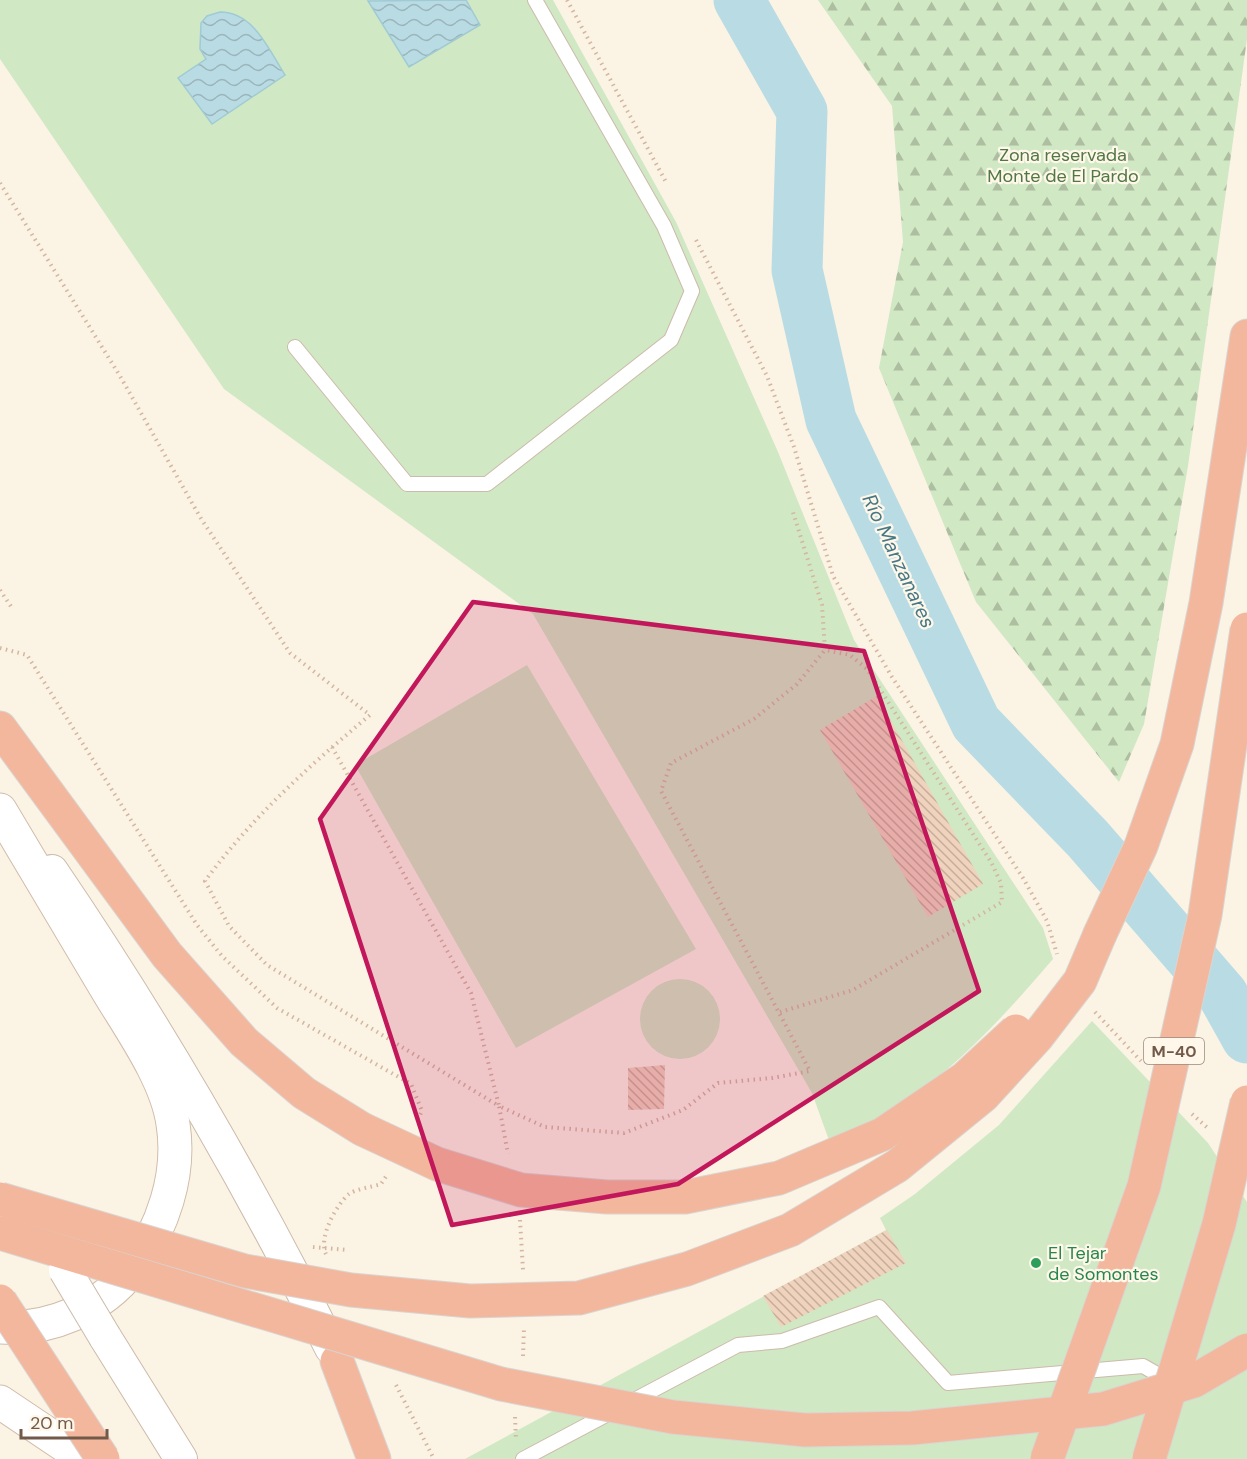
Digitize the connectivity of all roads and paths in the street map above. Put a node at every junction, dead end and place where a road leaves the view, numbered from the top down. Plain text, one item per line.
1 (535, 0) edge
2 (567, 0) edge
3 (0, 183) edge
4 (667, 184) dead end
5 (695, 238) dead end
6 (1247, 336) edge
7 (295, 347) dead end
8 (792, 509) dead end
9 (0, 590) edge
10 (12, 608) dead end
11 (1247, 629) edge
12 (0, 648) edge
13 (825, 650) junction
14 (0, 728) edge
15 (332, 747) junction
16 (0, 793) edge
17 (0, 810) edge
18 (1100, 934) junction
19 (1058, 960) dead end
20 (1088, 1004) dead end
21 (780, 1012) junction
22 (1142, 1062) dead end
23 (1247, 1102) edge
24 (499, 1106) junction
25 (1186, 1108) dead end
26 (416, 1122) dead end
27 (1212, 1132) dead end
28 (510, 1164) dead end
29 (387, 1174) dead end
30 (0, 1182) edge
31 (0, 1199) edge
32 (519, 1212) dead end
33 (0, 1233) edge
34 (323, 1247) dead end
35 (523, 1275) dead end
36 (0, 1301) edge
37 (524, 1318) dead end
38 (0, 1327) edge
39 (1247, 1350) edge
40 (337, 1361) junction
41 (522, 1362) dead end
42 (0, 1402) edge
43 (516, 1405) dead end
44 (520, 1454) edge
45 (85, 1459) edge
46 (103, 1459) edge
47 (181, 1459) edge
48 (374, 1459) edge
49 (386, 1459) edge
50 (1047, 1459) edge
51 (1149, 1459) edge
52 (1162, 1459) edge

1 - 7 lane
2 - 4 path
3 - 15 path
5 - 19 path
6 - 18 highway
8 - 13 path
9 - 10 path
11 - 50 highway, M-40, bridge
12 - 26 path
13 - 21 path
13 - 21 path
14 - 18 highway, bridge
15 - 24 path
15 - 24 path
16 - 40 street
17 - 38 main road
18 - 31 highway, bridge
20 - 22 path
21 - 24 path
23 - 51 highway, bridge
24 - 28 path
25 - 27 path
29 - 34 path
30 - 47 street, bridge
32 - 35 path
33 - 39 highway, bridge
36 - 46 highway, bridge
37 - 41 path
40 - 48 highway
40 - 49 street
42 - 45 main road
43 - 44 path
44 - 52 lane

